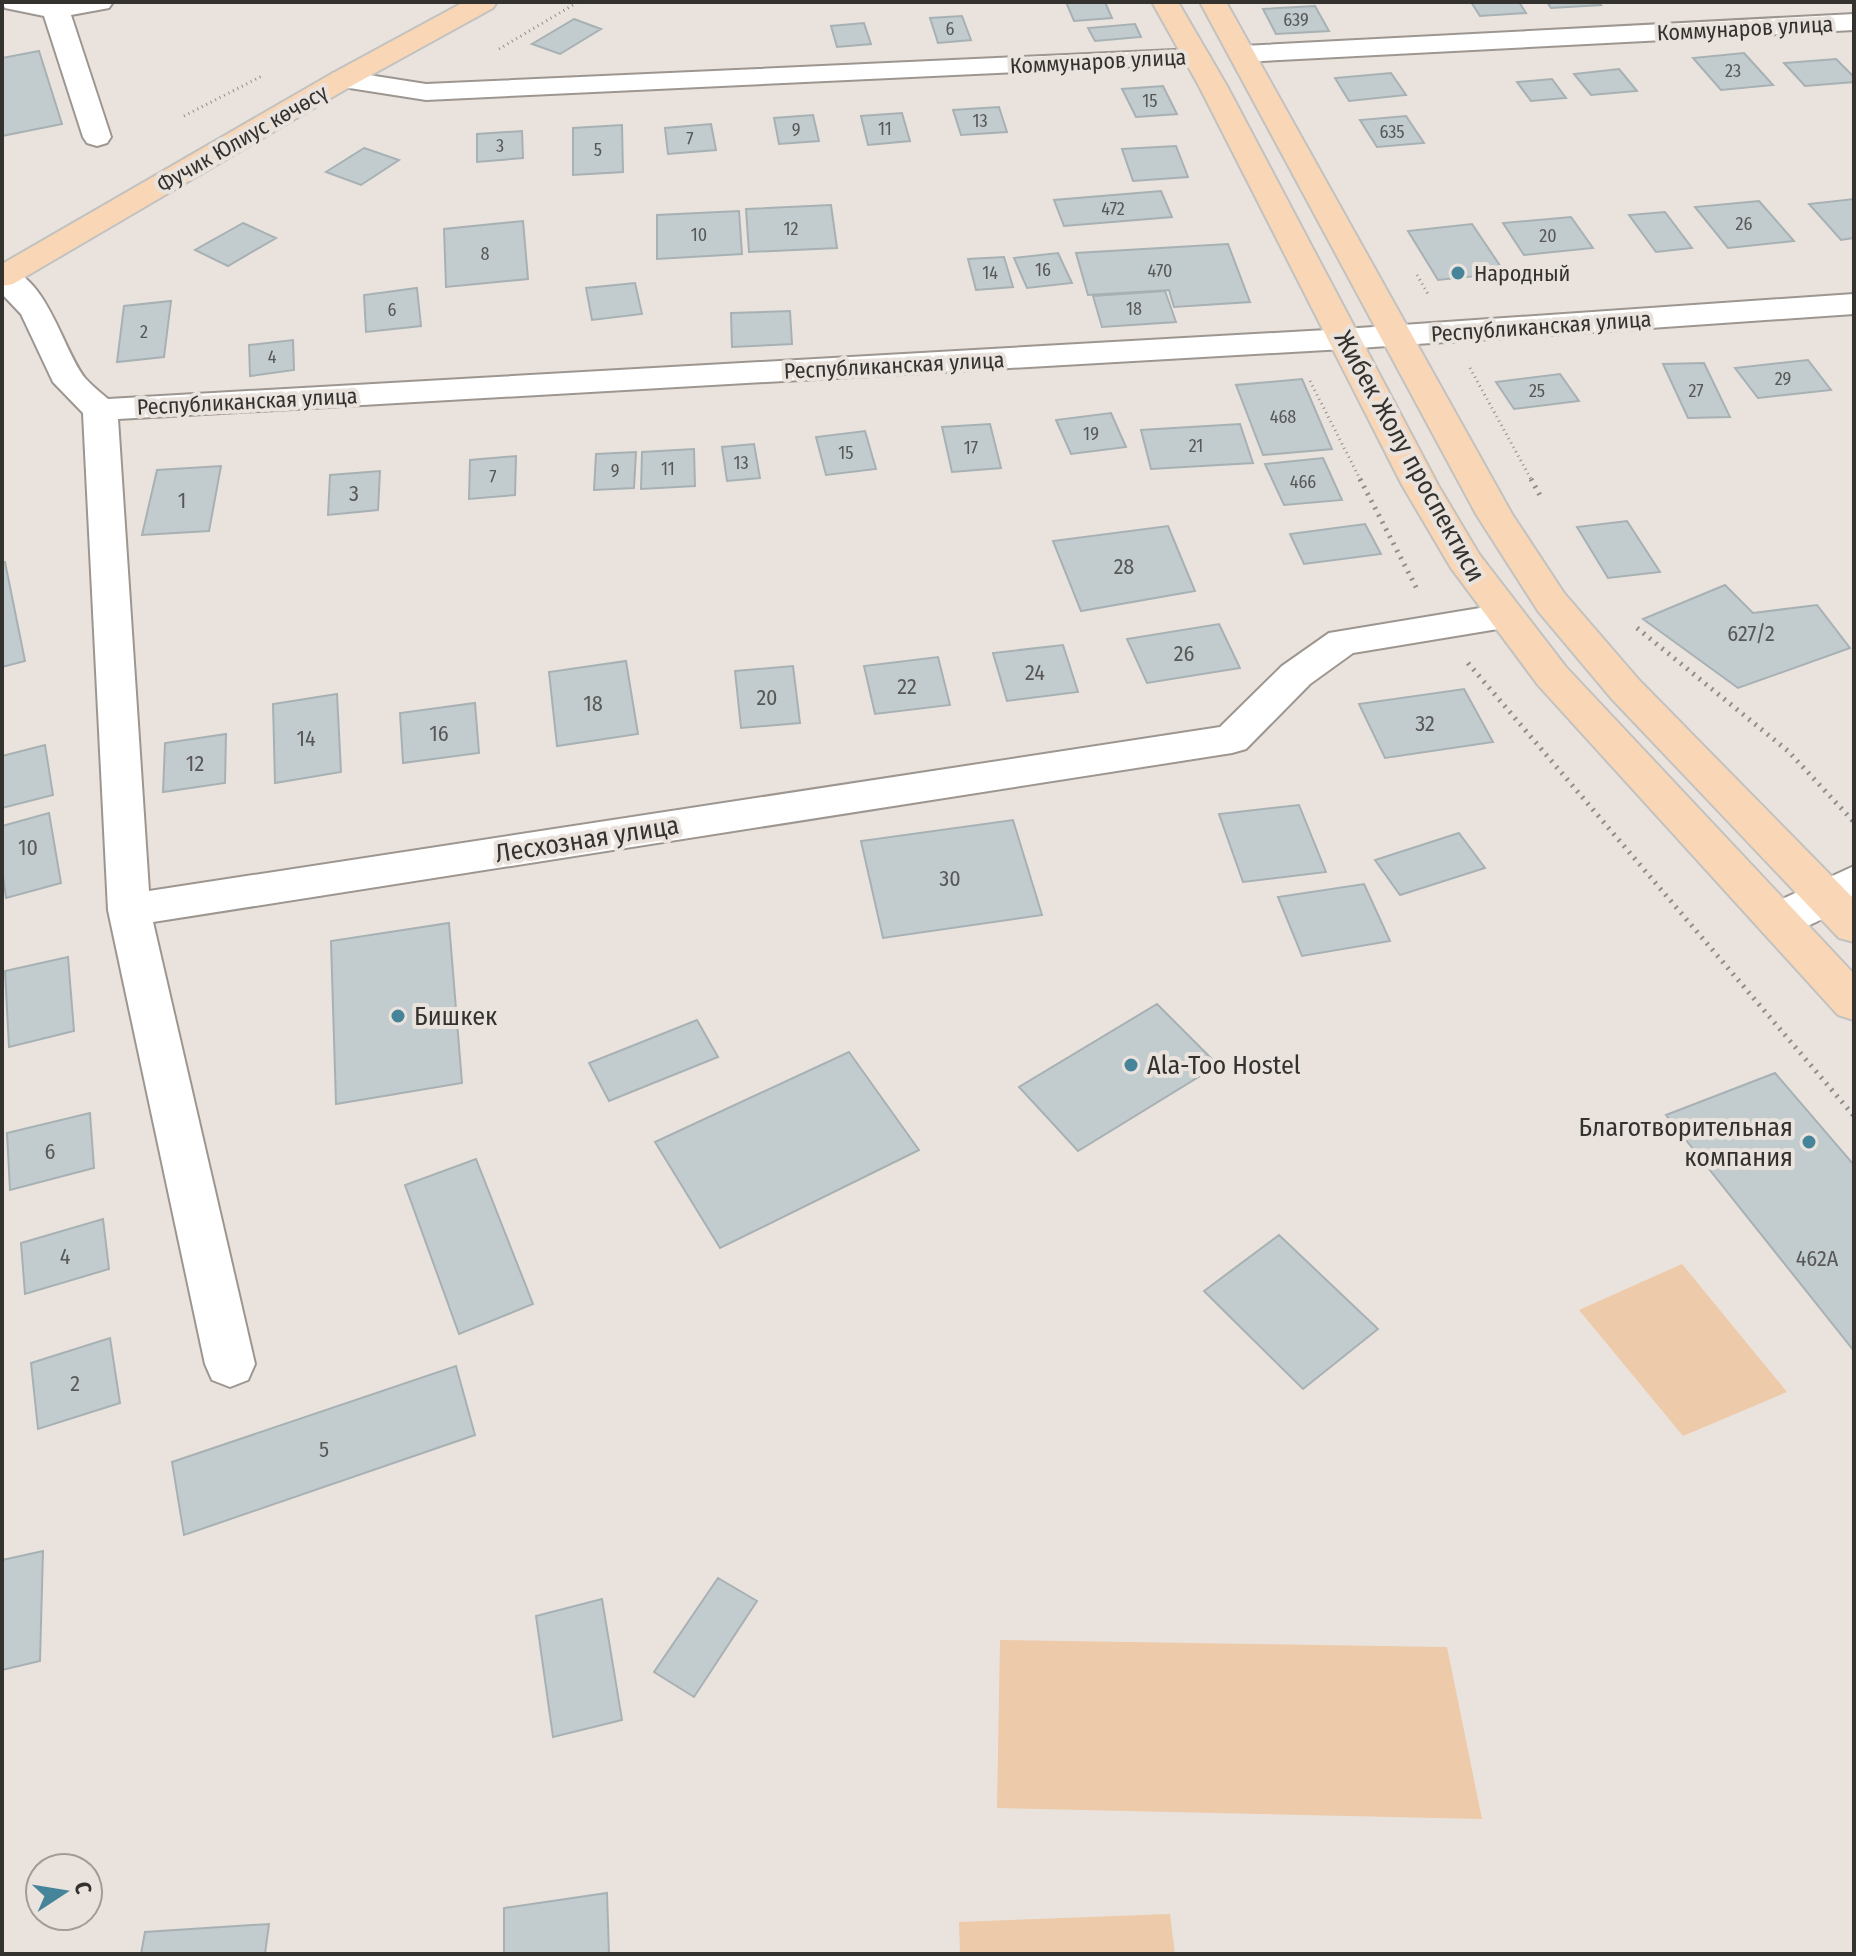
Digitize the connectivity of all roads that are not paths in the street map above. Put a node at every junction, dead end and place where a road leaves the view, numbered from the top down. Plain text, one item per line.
1 (14, 2) edge
2 (100, 2) edge
3 (484, 2) edge
4 (1165, 2) edge
5 (1213, 2) edge
6 (56, 10) junction
7 (1854, 22) edge
8 (1243, 54) junction
9 (1196, 57) junction
10 (343, 79) junction
11 (97, 137) dead end
12 (3, 277) edge
13 (1854, 304) edge
14 (1396, 335) junction
15 (1344, 339) junction
16 (100, 410) junction
17 (1504, 616) junction
18 (1845, 901) edge
19 (129, 910) junction
20 (1778, 920) junction
21 (1854, 1003) edge
22 (230, 1364) dead end

1 - 6 street
2 - 6 street
3 - 10 main road, Фучик Юлиус көчөсү
4 - 9 main road, Жибек Жолу проспектиси
5 - 8 main road, Жибек Жолу проспектиси
6 - 11 street
7 - 8 street, Коммунаров улица
8 - 9 main road, Коммунаров улица
8 - 14 main road, Жибек Жолу проспектиси
9 - 10 street, Коммунаров улица
9 - 15 main road, Жибек Жолу проспектиси
10 - 12 main road, Фучик Юлиус көчөсү
12 - 16 street, Республиканская улица
13 - 14 street, Республиканская улица
14 - 15 street, Республиканская улица
14 - 18 main road, Жибек Жолу проспектиси
15 - 16 street, Республиканская улица
15 - 17 main road, Жибек Жолу проспектиси
16 - 19 street
17 - 19 street, Лесхозная улица
17 - 20 main road, Жибек Жолу проспектиси
18 - 20 street
19 - 22 street
20 - 21 main road, Жибек Жолу проспектиси

